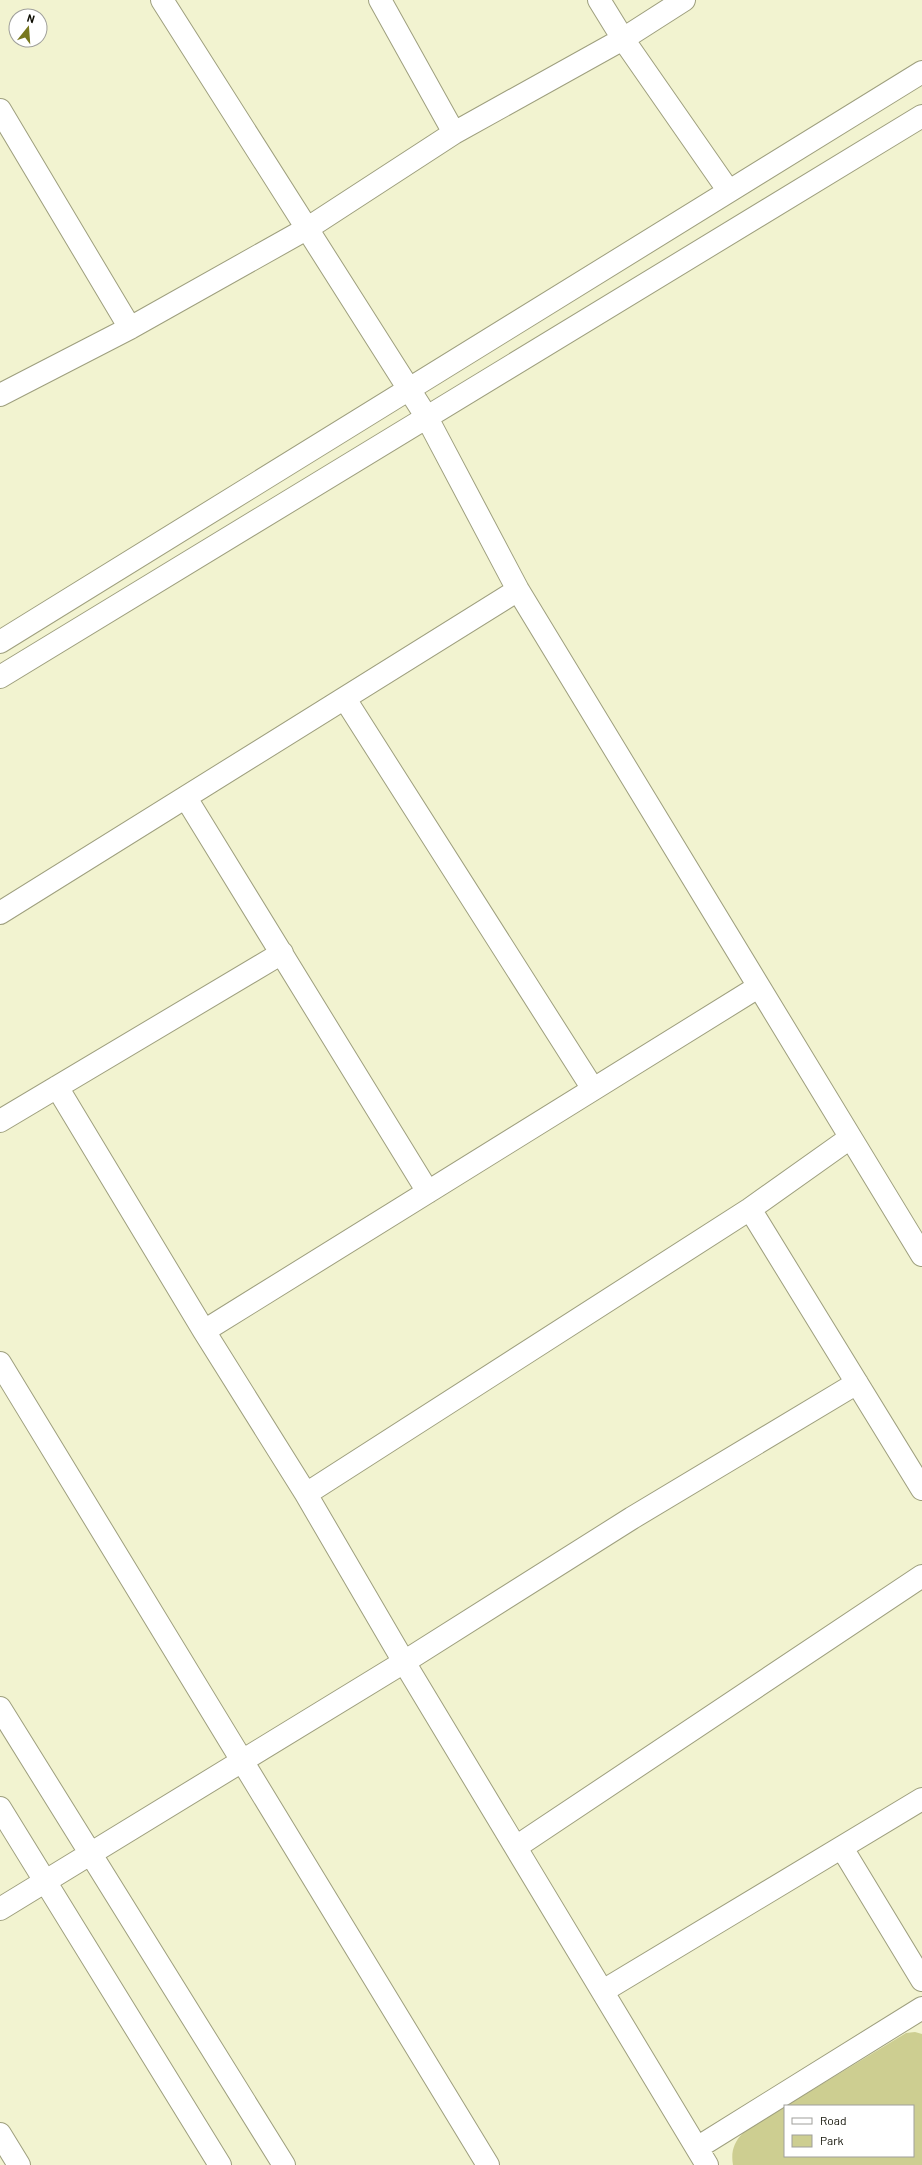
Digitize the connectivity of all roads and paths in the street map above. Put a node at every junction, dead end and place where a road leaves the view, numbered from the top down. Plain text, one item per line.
1 (162, 0) edge
2 (380, 0) edge
3 (600, 0) edge
4 (684, 0) edge
5 (623, 38) junction
6 (922, 72) edge
7 (0, 110) edge
8 (922, 116) edge
9 (454, 133) junction
10 (728, 190) junction
11 (308, 228) junction
12 (130, 328) junction
13 (409, 388) junction
14 (0, 396) edge
15 (426, 416) junction
16 (518, 590) junction
17 (0, 642) edge
18 (0, 677) edge
19 (345, 698) junction
20 (186, 798) junction
21 (0, 913) edge
22 (282, 953) junction
23 (758, 987) junction
24 (57, 1087) junction
25 (593, 1089) junction
26 (0, 1121) edge
27 (850, 1138) junction
28 (428, 1192) junction
29 (750, 1209) junction
30 (922, 1255) edge
31 (204, 1331) junction
32 (0, 1363) edge
33 (857, 1383) junction
34 (922, 1489) edge
35 (306, 1494) junction
36 (922, 1576) edge
37 (404, 1662) junction
38 (0, 1708) edge
39 (242, 1761) junction
40 (922, 1799) edge
41 (0, 1808) edge
42 (516, 1847) junction
43 (842, 1848) junction
44 (90, 1854) junction
45 (46, 1882) junction
46 (0, 1909) edge
47 (922, 1980) edge
48 (603, 1991) junction
49 (922, 2008) edge
50 (0, 2134) edge
51 (702, 2156) edge
52 (19, 2165) edge
53 (220, 2165) edge
54 (284, 2165) edge
55 (488, 2165) edge

1 - 11 street
2 - 9 street
3 - 5 street
4 - 5 street
5 - 9 street
5 - 10 street
6 - 10 street
7 - 12 street
8 - 15 street
9 - 11 street
10 - 13 street
11 - 12 street
11 - 13 street
12 - 14 street
13 - 15 street
13 - 17 street
15 - 16 street
15 - 18 street
16 - 19 street
16 - 23 street
19 - 20 street
19 - 25 street
20 - 21 street
20 - 22 street
22 - 24 street
22 - 28 street
23 - 25 street
23 - 27 street
24 - 26 street
24 - 31 street
25 - 28 street
27 - 29 street
27 - 30 street
28 - 31 street
29 - 33 street
29 - 35 street
31 - 35 street
32 - 39 street
33 - 34 street
33 - 37 street
35 - 37 street
36 - 42 street
37 - 39 street
37 - 42 street
38 - 44 street
39 - 44 street
39 - 55 street
40 - 43 street
41 - 45 street
42 - 48 street
43 - 47 street
43 - 48 street
44 - 45 street
44 - 54 street
45 - 46 street
45 - 53 street
48 - 51 street
49 - 51 street
50 - 52 street

